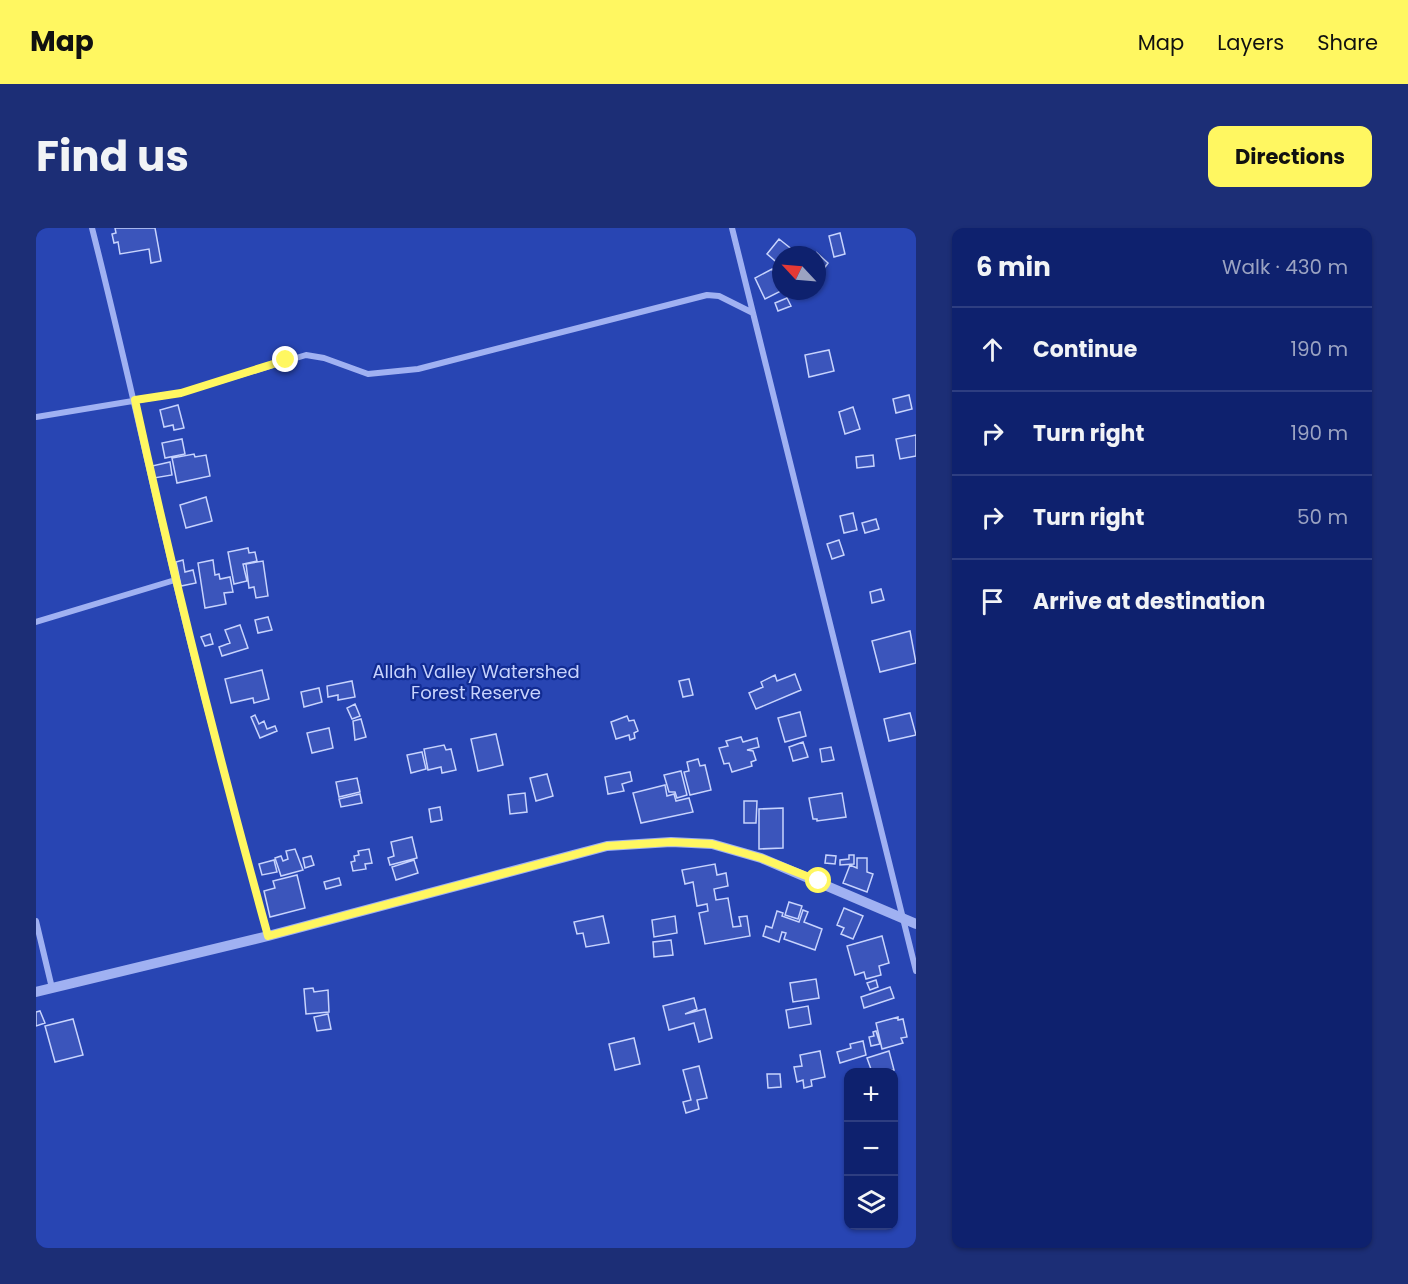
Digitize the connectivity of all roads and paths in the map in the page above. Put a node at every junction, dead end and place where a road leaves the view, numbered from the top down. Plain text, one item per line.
1 (92, 228) edge
2 (732, 228) edge
3 (753, 313) junction
4 (135, 400) junction
5 (36, 417) edge
6 (175, 580) junction
7 (36, 622) edge
8 (904, 919) junction
9 (36, 921) edge
10 (916, 924) edge
11 (268, 936) junction
12 (916, 971) edge
13 (52, 988) junction
14 (36, 992) edge

1 - 4 street
2 - 3 street
3 - 4 street
3 - 8 street
4 - 5 street
4 - 6 street
6 - 7 street
6 - 11 street
8 - 10 street
8 - 11 street
8 - 12 street
9 - 13 street
11 - 13 street
13 - 14 street

